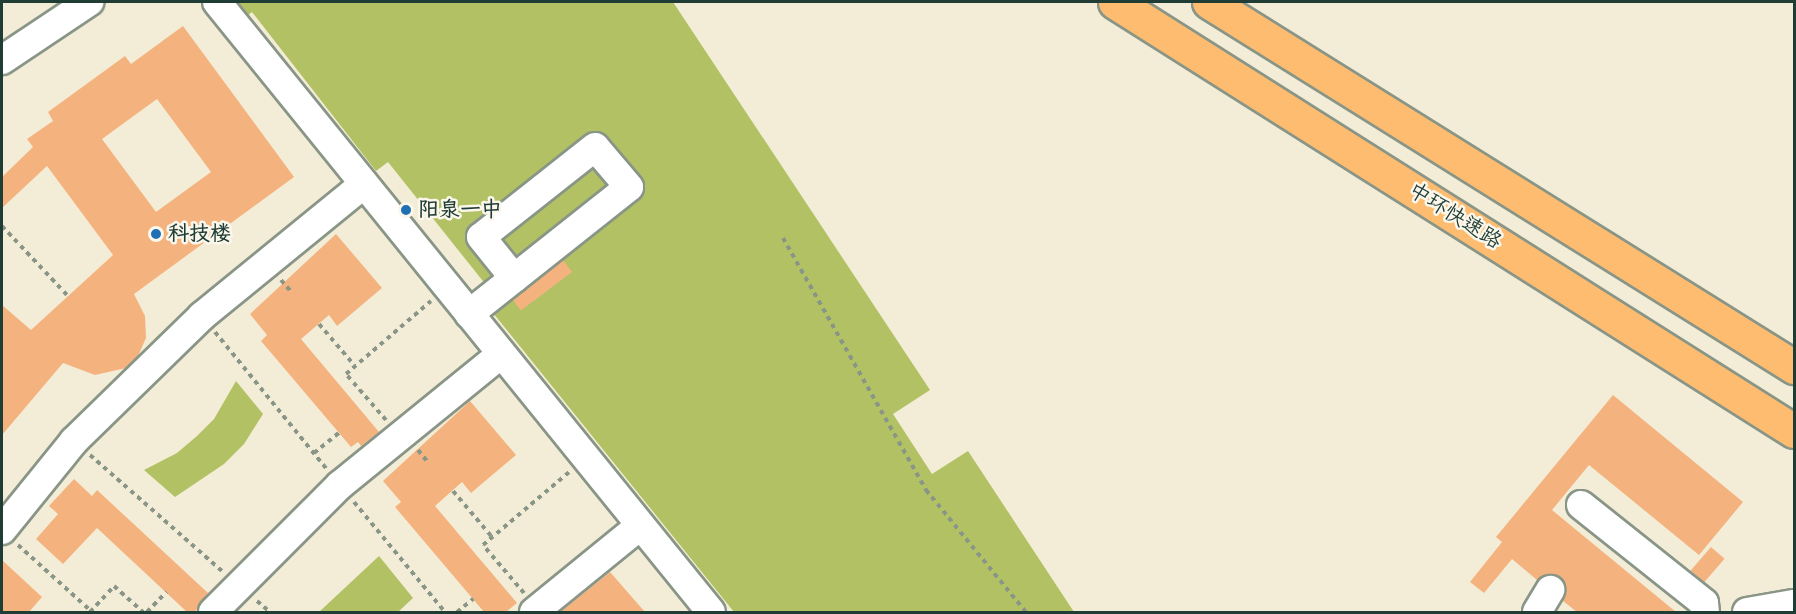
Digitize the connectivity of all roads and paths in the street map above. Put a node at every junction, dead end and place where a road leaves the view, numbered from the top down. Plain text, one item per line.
1 (89, 2) edge
2 (217, 2) edge
3 (1115, 2) edge
4 (1209, 2) edge
5 (2, 60) edge
6 (364, 184) junction
7 (2, 226) edge
8 (783, 238) dead end
9 (514, 278) junction
10 (448, 287) junction
11 (68, 296) dead end
12 (469, 314) junction
13 (202, 316) junction
14 (318, 324) dead end
15 (501, 354) junction
16 (355, 366) junction
17 (1794, 367) edge
18 (1794, 431) edge
19 (339, 433) dead end
20 (400, 437) junction
21 (74, 441) junction
22 (314, 453) junction
23 (585, 458) junction
24 (340, 485) junction
25 (453, 491) dead end
26 (1581, 505) dead end
27 (640, 526) junction
28 (6, 534) edge
29 (492, 537) junction
30 (238, 584) junction
31 (166, 592) dead end
32 (473, 600) dead end
33 (1794, 604) edge
34 (536, 611) edge
35 (90, 612) edge
36 (145, 612) edge
37 (213, 612) edge
38 (270, 612) edge
39 (445, 612) edge
40 (458, 612) edge
41 (711, 612) edge
42 (1026, 612) edge
43 (1705, 612) edge
44 (1747, 612) edge

1 - 5 lane
2 - 6 lane
3 - 18 main road, 中环快速路
4 - 17 main road
6 - 10 lane
6 - 13 lane
7 - 11 path
8 - 42 path
9 - 9 lane
9 - 12 lane
10 - 12 lane
10 - 16 path
12 - 15 lane
13 - 21 lane
13 - 22 path
14 - 16 path
15 - 20 lane
15 - 23 lane
16 - 20 path
19 - 22 path
20 - 24 lane
21 - 28 lane
21 - 30 path
22 - 24 path
23 - 27 lane
23 - 29 path
24 - 30 lane
24 - 39 path
25 - 29 path
26 - 43 lane
27 - 34 lane
27 - 41 lane
28 - 35 path
29 - 34 path
30 - 37 lane
30 - 38 path
31 - 36 path
32 - 40 path
33 - 44 lane
35 - 36 path

